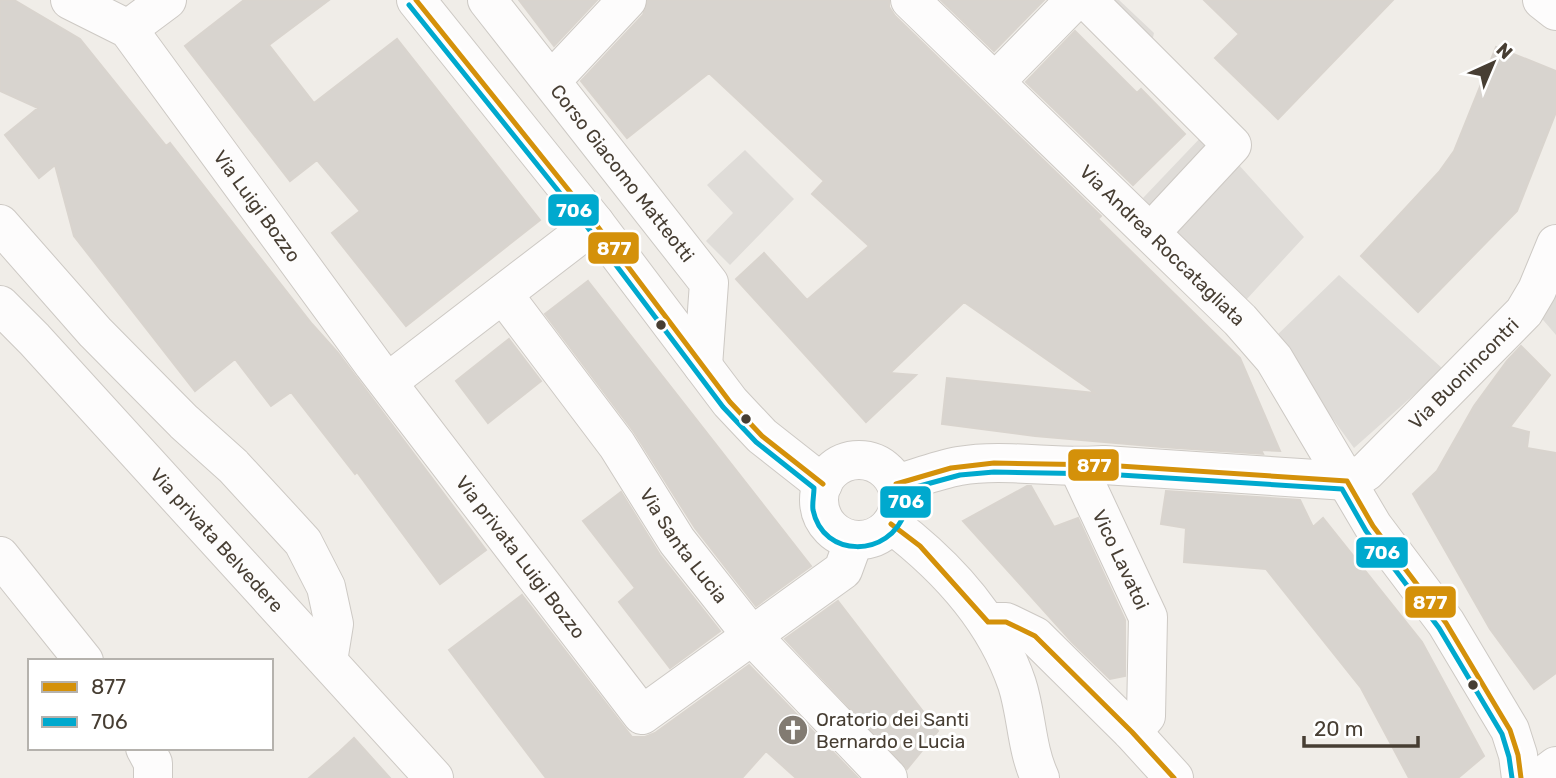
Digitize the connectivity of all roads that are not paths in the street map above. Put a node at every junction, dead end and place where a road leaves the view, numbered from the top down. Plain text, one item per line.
1 (70, 0) edge
2 (167, 0) edge
3 (416, 0) edge
4 (487, 0) edge
5 (627, 0) edge
6 (910, 0) edge
7 (1075, 0) edge
8 (1087, 0) edge
9 (1542, 0) edge
10 (1556, 11) edge
11 (128, 29) junction
12 (552, 80) junction
13 (995, 82) junction
14 (595, 223) junction
15 (0, 224) edge
16 (1151, 232) junction
17 (1556, 244) edge
18 (503, 294) junction
19 (0, 304) edge
20 (702, 366) junction
21 (388, 382) junction
22 (1078, 467) junction
23 (1347, 481) junction
24 (823, 484) junction
25 (896, 484) junction
26 (891, 524) junction
27 (854, 540) junction
28 (0, 556) edge
29 (988, 622) junction
30 (752, 636) junction
31 (81, 659) edge
32 (328, 661) junction
33 (1132, 732) junction
34 (146, 750) edge
35 (1556, 766) edge
36 (153, 778) edge
37 (435, 778) edge
38 (888, 778) edge
39 (1040, 778) edge
40 (1174, 778) edge
41 (1521, 778) edge
42 (1540, 778) edge

1 - 11 street
2 - 11 street
3 - 14 street
4 - 12 street, Corso Giacomo Matteotti
5 - 12 street
6 - 13 street, Via Andrea Roccatagliata
7 - 13 street
8 - 16 street
9 - 10 street
11 - 21 street, Via Luigi Bozzo
12 - 20 street, Corso Giacomo Matteotti
13 - 16 street, Via Andrea Roccatagliata
14 - 18 street
14 - 20 street
15 - 32 street
16 - 23 street, Via Andrea Roccatagliata
17 - 23 street, Via Buonincontri
18 - 21 street
18 - 30 street, Via Santa Lucia
19 - 32 street, Via privata Belvedere
20 - 24 street
21 - 30 street, Via privata Luigi Bozzo
22 - 23 street
22 - 25 street
22 - 33 street, Vico Lavatoi
23 - 41 street, Via Andrea Roccatagliata
24 - 25 street
24 - 27 street
25 - 26 street
26 - 27 street
26 - 29 street
27 - 30 street, Via privata Luigi Bozzo
28 - 31 street
29 - 33 street
29 - 39 street
30 - 38 street, Via Santa Lucia
32 - 37 street, Via privata Belvedere
33 - 40 street
34 - 36 street
35 - 42 street

